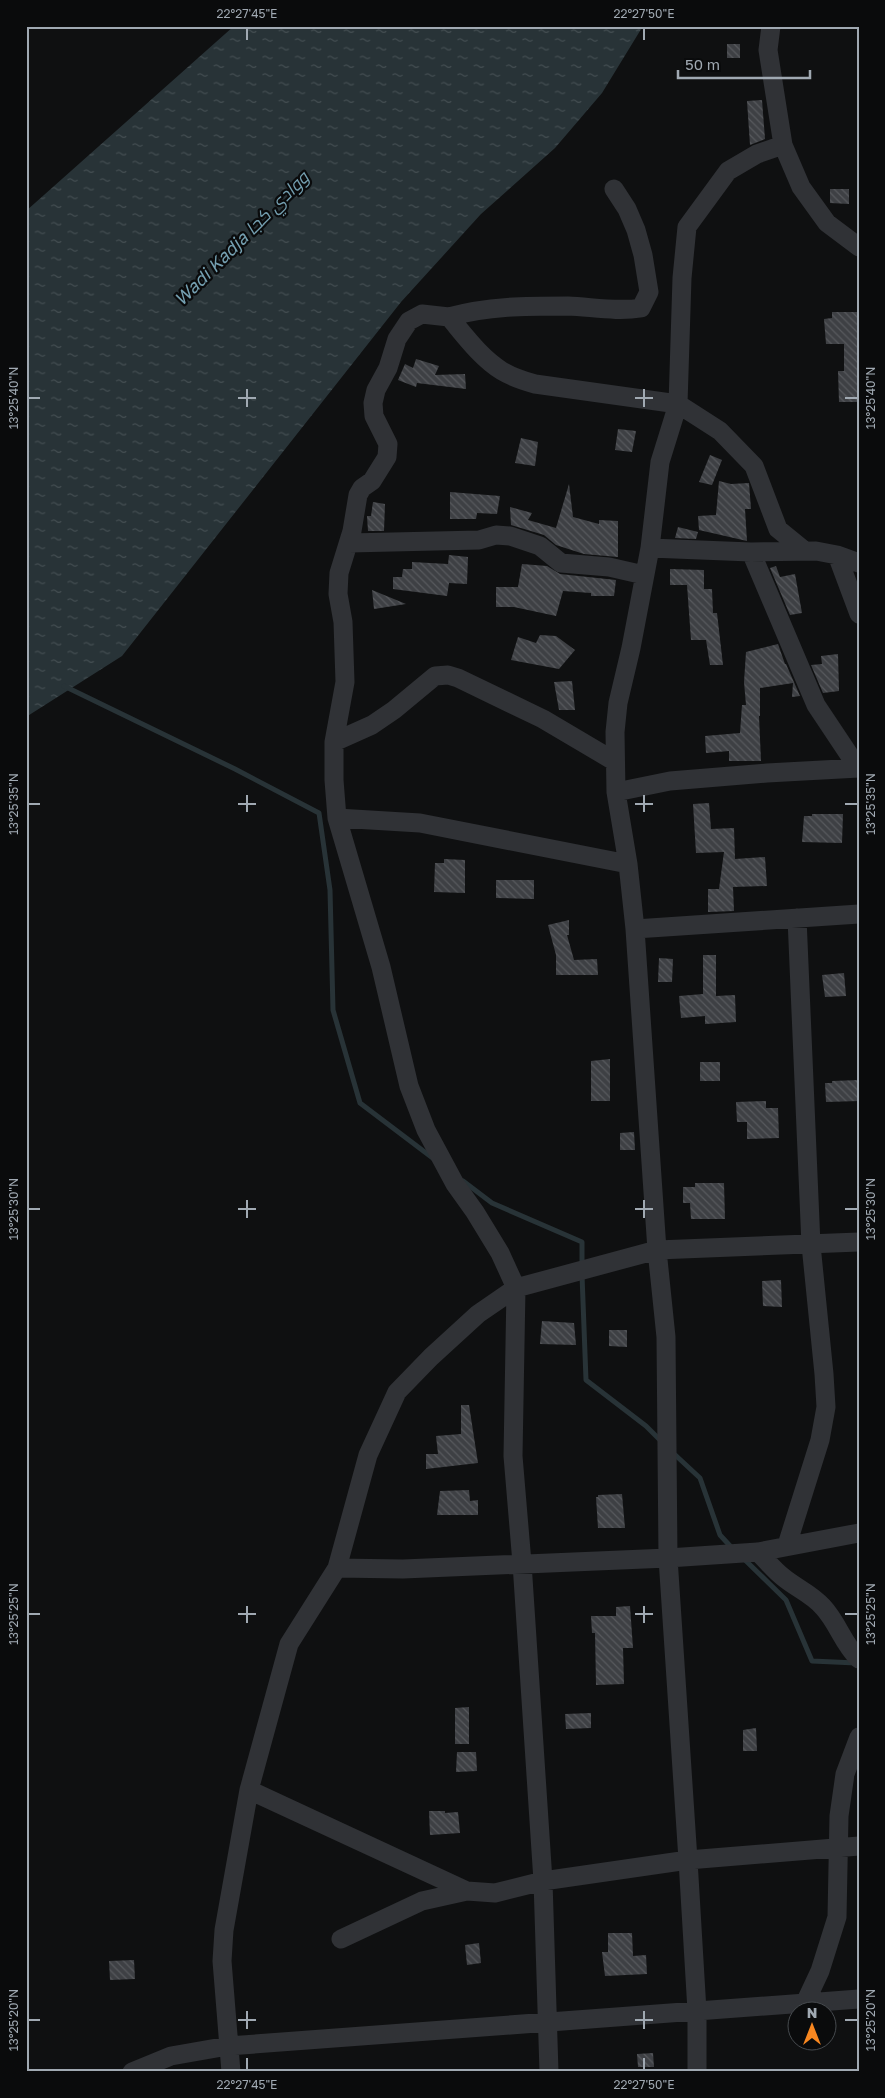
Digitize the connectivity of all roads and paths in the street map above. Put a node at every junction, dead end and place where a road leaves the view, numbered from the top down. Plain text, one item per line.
1 (772, 26) edge
2 (783, 145) junction
3 (614, 189) dead end
4 (859, 247) edge
5 (449, 317) junction
6 (678, 404) junction
7 (349, 543) junction
8 (650, 548) junction
9 (805, 551) junction
10 (751, 552) junction
11 (837, 555) junction
12 (859, 563) edge
13 (644, 575) junction
14 (859, 614) edge
15 (334, 742) junction
16 (614, 761) junction
17 (858, 768) edge
18 (616, 792) junction
19 (337, 818) junction
20 (628, 864) junction
21 (859, 914) edge
22 (797, 918) junction
23 (635, 929) junction
24 (859, 1242) edge
25 (811, 1245) junction
26 (657, 1250) junction
27 (516, 1288) junction
28 (859, 1533) edge
29 (787, 1545) junction
30 (758, 1552) junction
31 (668, 1558) junction
32 (522, 1563) junction
33 (337, 1568) junction
34 (859, 1658) edge
35 (859, 1737) edge
36 (249, 1790) junction
37 (859, 1846) edge
38 (839, 1847) junction
39 (688, 1860) junction
40 (543, 1881) junction
41 (467, 1890) junction
42 (341, 1939) dead end
43 (859, 1999) edge
44 (806, 2000) edge
45 (838, 2001) edge
46 (788, 2004) edge
47 (697, 2011) junction
48 (546, 2023) junction
49 (228, 2046) junction
50 (132, 2072) edge
51 (231, 2072) edge
52 (548, 2072) edge
53 (697, 2072) edge

1 - 2 street
2 - 4 street
2 - 6 street
3 - 5 street
5 - 6 street
5 - 7 street
6 - 8 street
6 - 9 street
7 - 13 street
7 - 15 street
8 - 10 street
8 - 13 street
9 - 10 street
9 - 11 street
10 - 17 street
11 - 12 street
11 - 14 street
13 - 16 street
15 - 16 street
15 - 19 street
16 - 18 street
17 - 18 street
18 - 20 street
19 - 20 street
19 - 27 street
20 - 23 street
21 - 22 street
22 - 23 street
22 - 25 street
23 - 26 street
24 - 25 street
25 - 26 street
25 - 29 street
26 - 27 street
26 - 31 street
27 - 32 street
27 - 33 street
28 - 29 street
29 - 30 street
30 - 31 street
30 - 34 street
31 - 32 street
31 - 39 street
32 - 33 street
32 - 40 street
33 - 36 street
35 - 38 street
36 - 41 street
36 - 49 street
37 - 38 street
38 - 39 street
38 - 44 street
39 - 40 street
39 - 47 street
40 - 41 street
40 - 48 street
41 - 42 street
43 - 45 street
46 - 47 street
47 - 48 street
47 - 53 street
48 - 49 street
48 - 52 street
49 - 50 street
49 - 51 street

